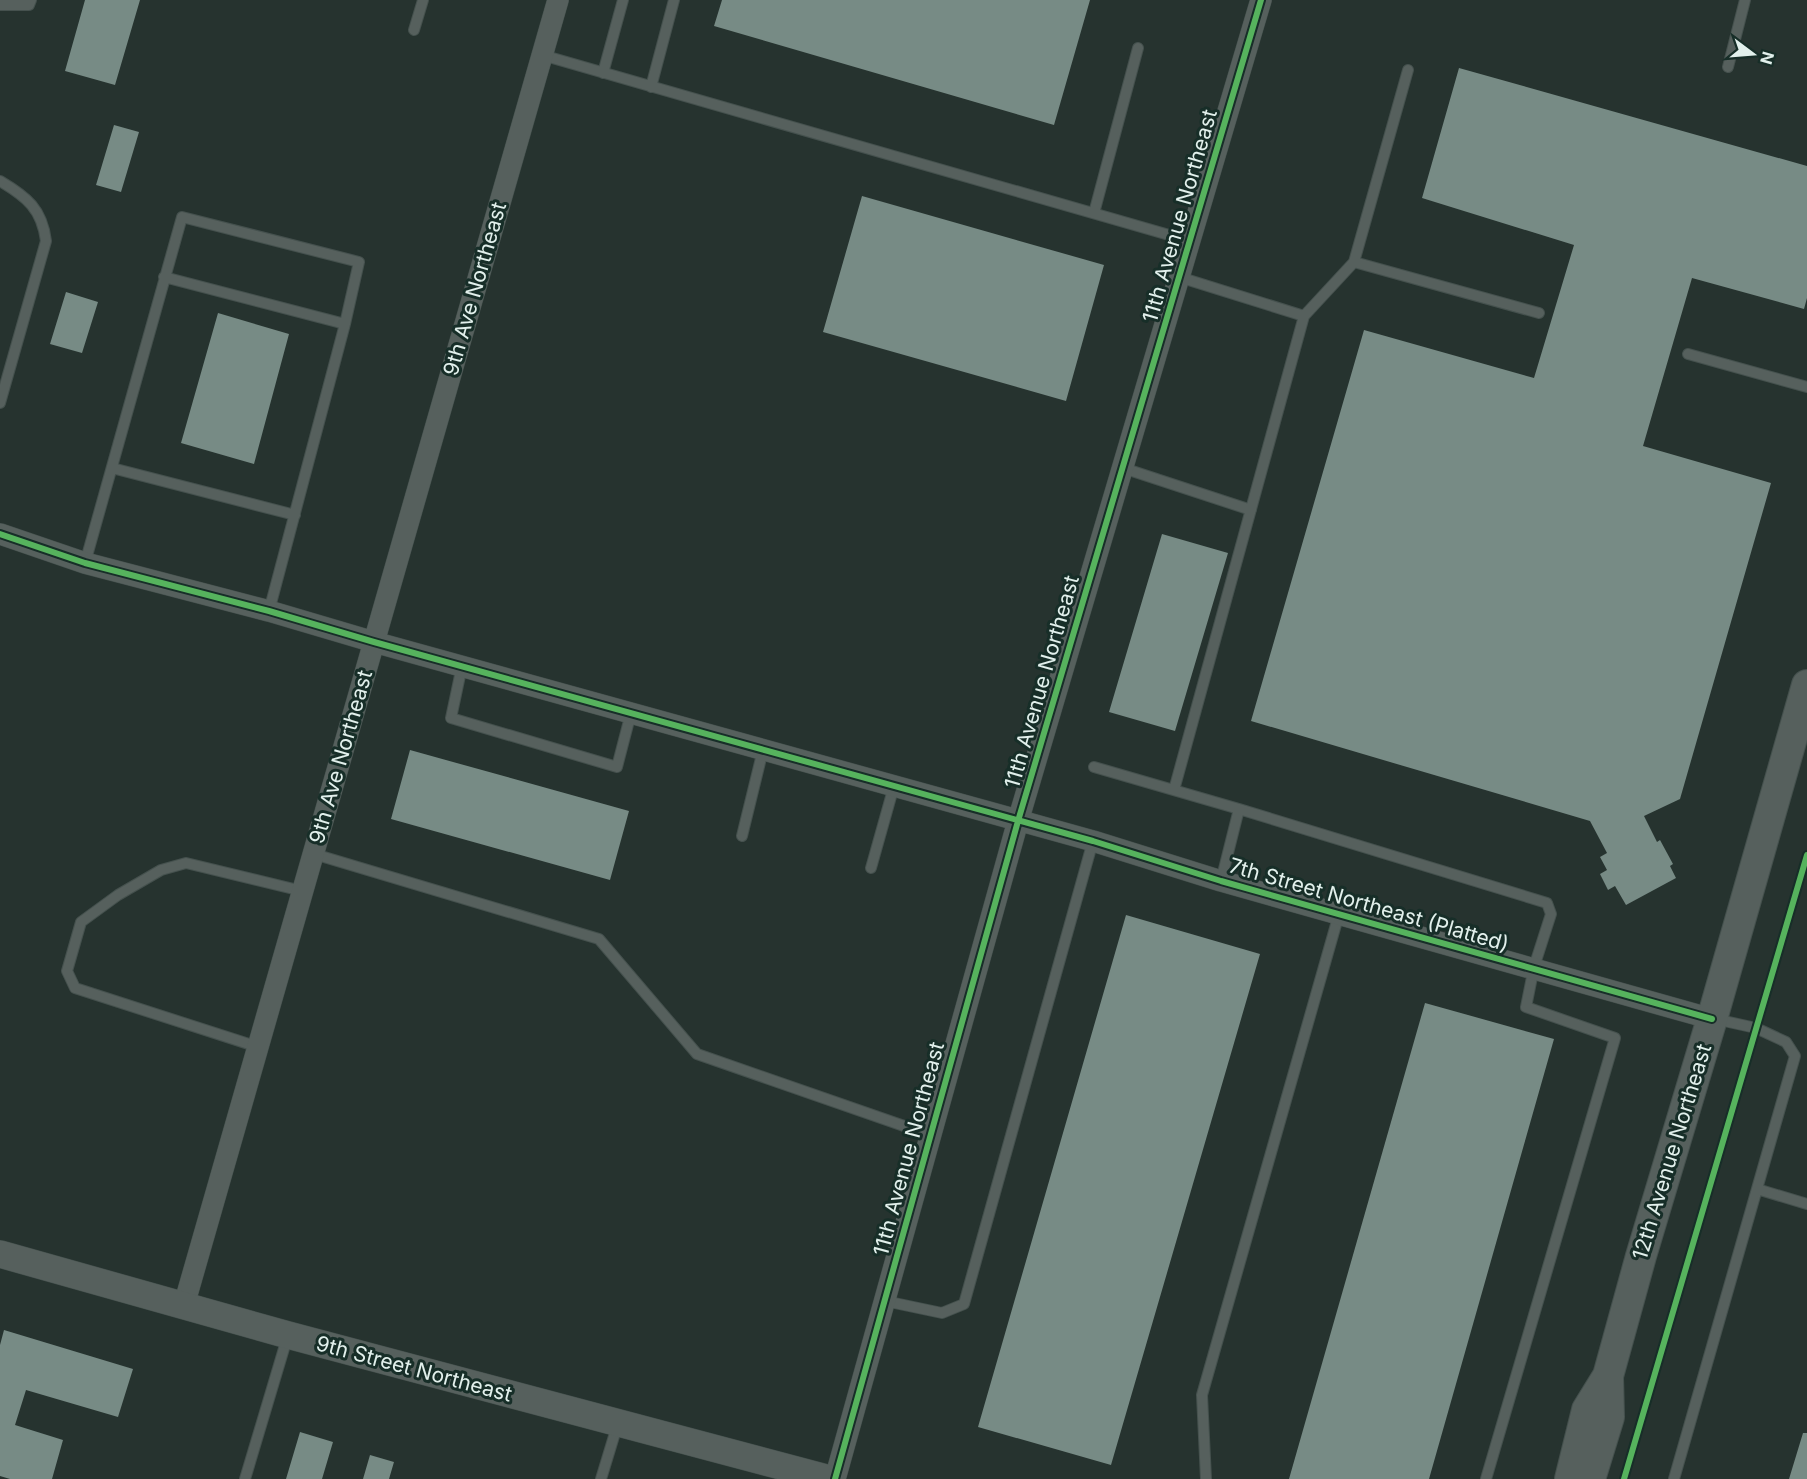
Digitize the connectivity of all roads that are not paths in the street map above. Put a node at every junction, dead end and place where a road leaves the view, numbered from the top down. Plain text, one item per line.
1 (32, 0) edge
2 (423, 0) edge
3 (558, 0) edge
4 (623, 0) edge
5 (674, 0) edge
6 (1261, 0) edge
7 (1745, 0) edge
8 (0, 5) edge
9 (414, 30) dead end
10 (1138, 48) dead end
11 (542, 55) junction
12 (1728, 67) dead end
13 (1408, 70) dead end
14 (603, 73) junction
15 (651, 87) junction
16 (0, 181) edge
17 (1094, 213) junction
18 (1190, 241) junction
19 (1354, 262) junction
20 (164, 277) junction
21 (1179, 277) junction
22 (1539, 313) dead end
23 (1304, 316) junction
24 (345, 324) junction
25 (1688, 354) dead end
26 (1807, 387) edge
27 (0, 403) edge
28 (112, 468) junction
29 (1123, 468) junction
30 (1251, 510) junction
31 (295, 515) junction
32 (0, 534) edge
33 (85, 563) junction
34 (269, 611) junction
35 (374, 642) junction
36 (462, 666) junction
37 (1807, 686) edge
38 (631, 713) junction
39 (764, 750) junction
40 (1094, 767) dead end
41 (894, 786) junction
42 (1174, 790) junction
43 (1239, 809) junction
44 (1018, 821) junction
45 (742, 836) dead end
46 (1093, 841) junction
47 (314, 854) junction
48 (872, 868) dead end
49 (1221, 880) junction
50 (302, 891) junction
51 (1339, 914) junction
52 (1534, 968) junction
53 (1712, 1019) junction
54 (258, 1047) junction
55 (930, 1135) junction
56 (1757, 1189) junction
57 (1807, 1204) edge
58 (0, 1254) edge
59 (885, 1301) junction
60 (183, 1305) junction
61 (288, 1335) junction
62 (1608, 1376) junction
63 (618, 1424) junction
64 (245, 1479) edge
65 (601, 1479) edge
66 (830, 1479) edge
67 (835, 1479) edge
68 (1206, 1479) edge
69 (1486, 1479) edge
70 (1570, 1479) edge
71 (1590, 1479) edge
72 (1674, 1479) edge

1 - 8 lane
2 - 9 lane
3 - 11 street, 9th Ave Northeast
4 - 14 lane
5 - 15 lane
6 - 18 street, 11th Avenue Northeast
7 - 12 lane
10 - 17 lane
11 - 14 lane
11 - 35 street, 9th Ave Northeast
13 - 19 lane
14 - 15 lane
15 - 17 lane
16 - 27 lane
17 - 18 lane
18 - 21 street, 11th Avenue Northeast
19 - 22 lane
19 - 23 lane
20 - 24 lane
20 - 24 lane
20 - 28 lane
21 - 23 lane
21 - 29 street, 11th Avenue Northeast
23 - 30 lane
24 - 31 lane
25 - 26 lane
28 - 31 lane
28 - 33 lane
29 - 30 lane
29 - 44 street, 11th Avenue Northeast
30 - 42 lane
31 - 34 lane
32 - 33 street, 7th Street Northeast (Platted)
33 - 34 street, 7th Street Northeast (Platted)
34 - 35 street, 7th Street Northeast (Platted)
35 - 36 street, 7th Street Northeast (Platted)
35 - 47 street, 9th Ave Northeast
36 - 38 street, 7th Street Northeast (Platted)
36 - 38 lane
37 - 53 main road, 12th Avenue Northeast
38 - 39 street, 7th Street Northeast (Platted)
39 - 41 street, 7th Street Northeast (Platted)
39 - 45 lane
40 - 42 lane
41 - 44 street, 7th Street Northeast (Platted)
41 - 48 lane
42 - 43 lane
43 - 49 lane
43 - 52 lane
44 - 46 street, 7th Street Northeast (Platted)
44 - 55 street, 11th Avenue Northeast
46 - 49 street, 7th Street Northeast (Platted)
46 - 59 lane
47 - 50 street, 9th Ave Northeast
47 - 55 lane
49 - 51 street, 7th Street Northeast (Platted)
50 - 54 street, 9th Ave Northeast
50 - 54 lane
51 - 52 street, 7th Street Northeast (Platted)
51 - 68 lane
52 - 53 street, 7th Street Northeast (Platted)
52 - 69 lane
53 - 56 lane
53 - 62 main road, 12th Avenue Northeast
54 - 60 street, 9th Ave Northeast
55 - 59 street, 11th Avenue Northeast
56 - 57 lane
56 - 72 lane
58 - 60 street, 9th Street Northeast
59 - 67 street, 11th Avenue Northeast
60 - 61 street, 9th Street Northeast
61 - 63 street, 9th Street Northeast
61 - 64 lane
62 - 70 main road, 12th Avenue Northeast
62 - 71 main road, 12th Avenue Northeast
63 - 65 lane
63 - 66 street, 9th Street Northeast

